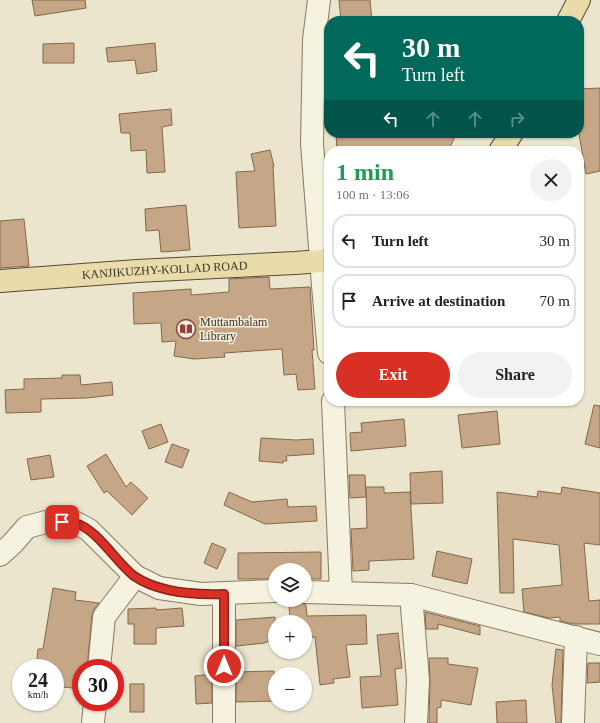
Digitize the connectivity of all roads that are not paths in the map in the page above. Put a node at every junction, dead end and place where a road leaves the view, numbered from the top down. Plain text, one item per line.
1 (319, 0) edge
2 (579, 0) edge
3 (571, 16) edge
4 (324, 251) edge
5 (324, 260) edge
6 (0, 281) edge
7 (333, 406) edge
8 (0, 555) edge
9 (135, 576) junction
10 (268, 591) edge
11 (312, 592) edge
12 (341, 593) junction
13 (224, 594) junction
14 (411, 595) junction
15 (576, 637) junction
16 (600, 644) edge
17 (100, 659) edge
18 (94, 711) edge
19 (93, 723) edge
20 (224, 723) edge
21 (416, 723) edge
22 (573, 723) edge

1 - 4 street
2 - 3 main road
5 - 6 main road, KANJIKUZHY-KOLLAD ROAD
7 - 12 street
8 - 9 street
9 - 13 street
9 - 17 street
10 - 13 street
11 - 12 street
12 - 14 street
13 - 20 street
14 - 15 street
14 - 21 street
15 - 16 street
15 - 22 street
18 - 19 street

